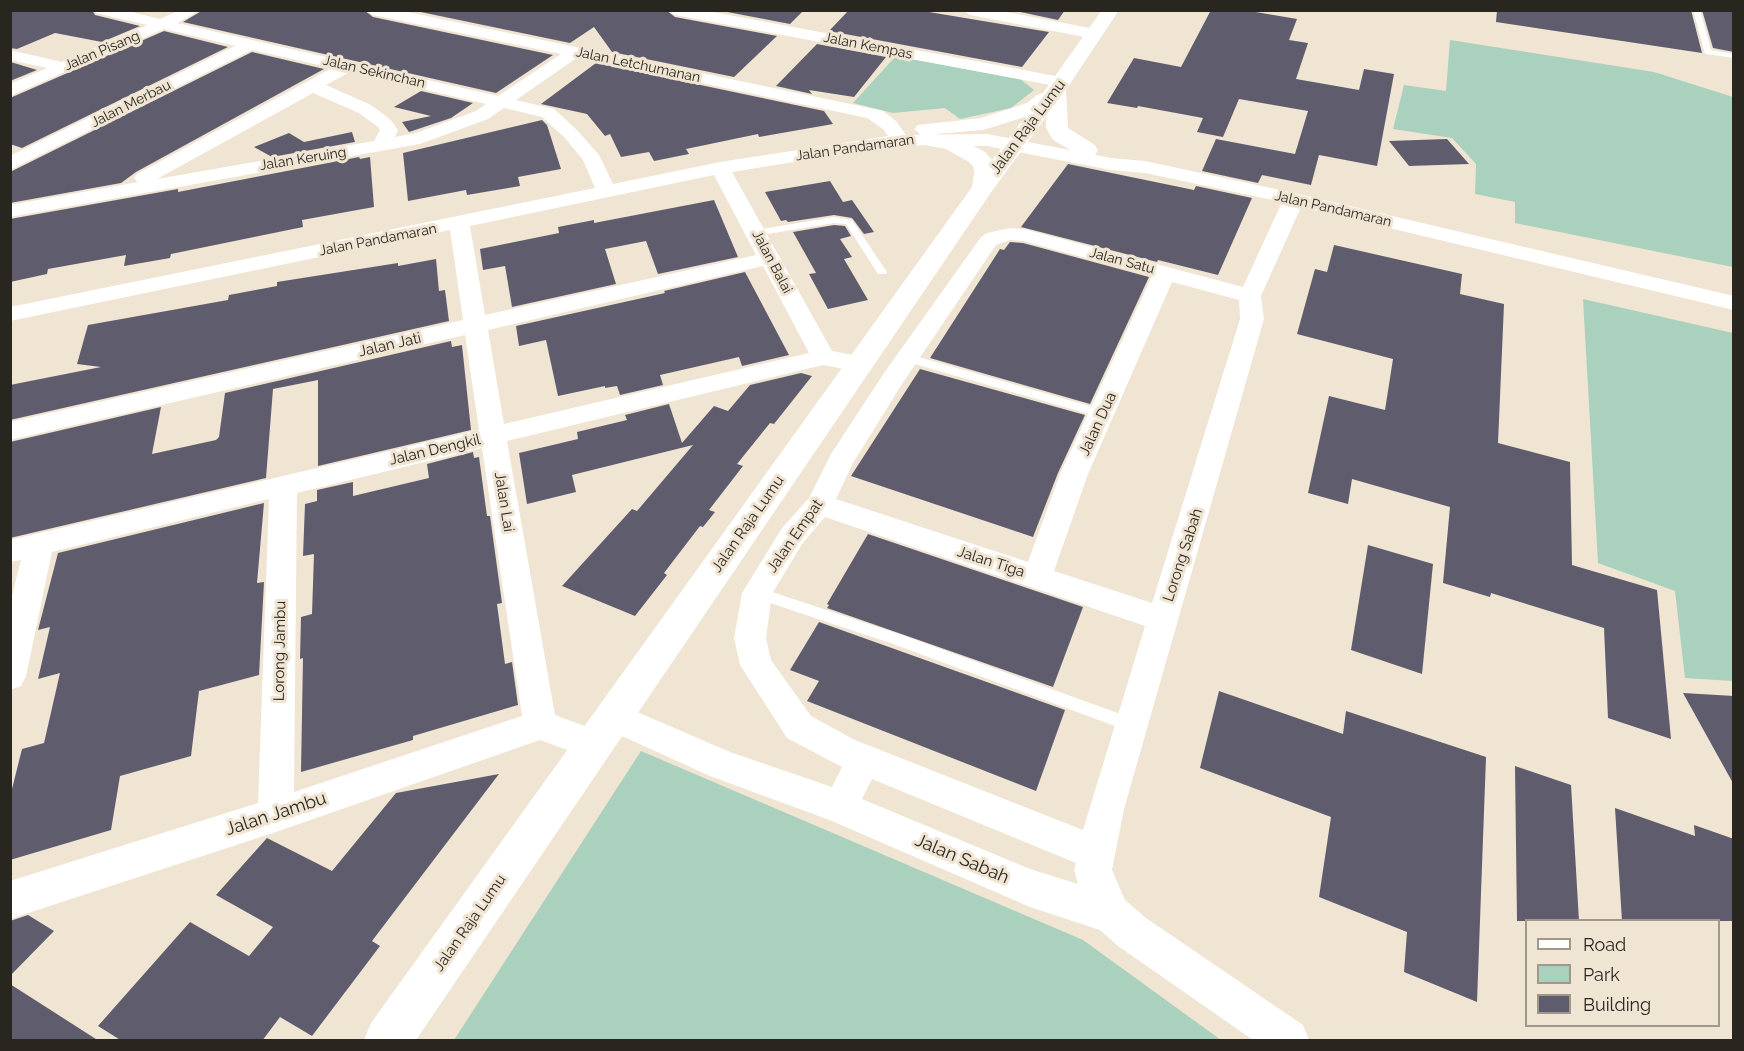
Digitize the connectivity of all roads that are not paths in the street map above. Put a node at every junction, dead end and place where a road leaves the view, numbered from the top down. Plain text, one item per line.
1 (101, 10) edge
2 (194, 10) edge
3 (373, 10) edge
4 (675, 10) edge
5 (970, 10) edge
6 (1111, 10) edge
7 (1696, 10) edge
8 (468, 15) dead end
9 (162, 25) junction
10 (451, 25) junction
11 (1095, 34) junction
12 (251, 44) junction
13 (575, 52) junction
14 (10, 55) edge
15 (1732, 60) edge
16 (349, 66) junction
17 (63, 68) junction
18 (1058, 86) junction
19 (315, 87) junction
20 (10, 91) edge
21 (500, 102) junction
22 (926, 134) junction
23 (899, 136) junction
24 (1018, 140) junction
25 (381, 146) junction
26 (1087, 150) junction
27 (10, 164) edge
28 (1146, 167) junction
29 (720, 168) junction
30 (983, 187) junction
31 (121, 191) junction
32 (607, 193) junction
33 (1294, 199) junction
34 (10, 211) edge
35 (459, 224) junction
36 (756, 234) junction
37 (994, 237) joint
38 (770, 258) junction
39 (882, 272) dead end
40 (1165, 273) junction
41 (1250, 296) junction
42 (1734, 303) edge
43 (10, 314) edge
44 (475, 325) junction
45 (823, 357) junction
46 (908, 358) junction
47 (860, 364) junction
48 (1102, 414) junction
49 (10, 431) edge
50 (493, 436) junction
51 (283, 486) junction
52 (820, 504) junction
53 (25, 548) edge
54 (1037, 577) junction
55 (757, 593) junction
56 (1162, 620) junction
57 (10, 676) edge
58 (1131, 724) junction
59 (540, 725) junction
60 (604, 731) junction
61 (864, 760) junction
62 (840, 807) junction
63 (276, 815) junction
64 (1097, 852) junction
65 (10, 900) edge
66 (1111, 914) junction
67 (388, 1041) edge
68 (1288, 1041) edge

1 - 9 street, Jalan Sekinchan
2 - 9 street, Jalan Pisang
3 - 10 street, Jalan Letchumanan
4 - 18 street, Jalan Kempas
5 - 11 street
6 - 11 street, Jalan Raja Lumu
7 - 15 lane
8 - 10 street
9 - 12 street, Jalan Sekinchan
9 - 17 street, Jalan Pisang
10 - 13 street, Jalan Letchumanan
11 - 18 street, Jalan Raja Lumu
12 - 16 street, Jalan Sekinchan
12 - 27 street, Jalan Merbau
13 - 21 street, Jalan Keruing
13 - 23 street, Jalan Letchumanan
14 - 17 street
16 - 19 street
16 - 21 street, Jalan Sekinchan
17 - 20 street, Jalan Pisang
18 - 22 street
18 - 24 street, Jalan Raja Lumu
18 - 26 street
19 - 25 street
19 - 31 street
21 - 25 street, Jalan Keruing
21 - 32 street, Jalan Sekinchan
22 - 23 street, Jalan Pandamaran
22 - 24 street, Jalan Pandamaran
22 - 30 street
23 - 29 street, Jalan Pandamaran
24 - 26 street
24 - 28 street, Jalan Pandamaran
24 - 30 street, Jalan Raja Lumu
25 - 31 street, Jalan Keruing
26 - 28 street
28 - 33 street, Jalan Pandamaran
29 - 32 street, Jalan Pandamaran
29 - 36 street, Jalan Balai
30 - 47 street, Jalan Raja Lumu
31 - 34 street, Jalan Keruing
32 - 35 street, Jalan Pandamaran
33 - 41 street, Lorong Sabah
33 - 42 street, Jalan Pandamaran
35 - 43 street, Jalan Pandamaran
35 - 44 street, Jalan Lai
36 - 38 street, Jalan Balai
36 - 39 lane
37 - 40 street, Jalan Satu
37 - 46 street, Jalan Empat
38 - 44 street, Jalan Jati
38 - 45 street, Jalan Balai
40 - 41 street, Jalan Satu
40 - 48 street, Jalan Dua
41 - 56 street, Lorong Sabah
44 - 49 street, Jalan Jati
44 - 50 street, Jalan Lai
45 - 47 street, Jalan Dengkil
45 - 50 street, Jalan Dengkil
46 - 48 lane
46 - 52 street, Jalan Empat
47 - 60 street, Jalan Raja Lumu
48 - 54 street, Jalan Dua
50 - 51 street, Jalan Dengkil
50 - 59 street, Jalan Lai
51 - 53 street, Jalan Dengkil
51 - 63 street, Lorong Jambu
52 - 54 street, Jalan Tiga
52 - 55 street, Jalan Empat
53 - 57 street
54 - 56 street, Jalan Tiga
55 - 58 lane
55 - 61 street, Jalan Empat
56 - 58 street, Lorong Sabah
58 - 64 street, Lorong Sabah
59 - 60 street
59 - 63 street, Jalan Jambu
60 - 62 street, Jalan Sabah
60 - 67 street, Jalan Raja Lumu
61 - 62 street
61 - 64 street, Jalan Empat
62 - 66 street, Jalan Sabah
63 - 65 street, Jalan Jambu
64 - 66 street, Lorong Sabah
66 - 68 street, Jalan Sabah

